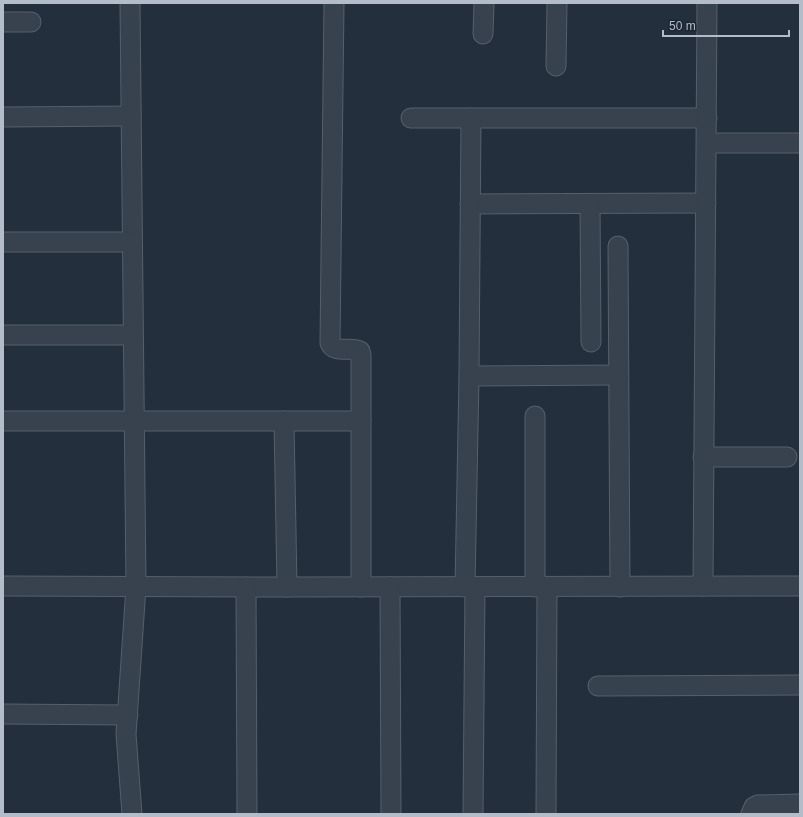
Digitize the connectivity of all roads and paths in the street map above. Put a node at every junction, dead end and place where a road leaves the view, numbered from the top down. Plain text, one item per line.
1 (130, 3) edge
2 (334, 3) edge
3 (484, 3) edge
4 (557, 3) edge
5 (707, 3) edge
6 (3, 22) edge
7 (31, 22) dead end
8 (483, 34) dead end
9 (556, 66) dead end
10 (131, 116) junction
11 (3, 117) edge
12 (411, 118) dead end
13 (471, 118) junction
14 (706, 118) junction
15 (706, 143) junction
16 (800, 143) edge
17 (706, 203) junction
18 (470, 204) junction
19 (590, 204) junction
20 (3, 242) edge
21 (132, 242) junction
22 (618, 246) dead end
23 (3, 335) edge
24 (133, 335) junction
25 (591, 342) dead end
26 (618, 375) junction
27 (469, 376) junction
28 (535, 416) dead end
29 (361, 420) junction
30 (3, 421) edge
31 (134, 421) junction
32 (284, 421) junction
33 (704, 457) junction
34 (787, 458) dead end
35 (3, 586) edge
36 (704, 586) junction
37 (800, 586) edge
38 (136, 587) junction
39 (246, 587) junction
40 (287, 587) junction
41 (361, 587) junction
42 (390, 587) junction
43 (470, 587) junction
44 (541, 587) junction
45 (620, 587) junction
46 (800, 685) edge
47 (598, 686) dead end
48 (3, 714) edge
49 (128, 715) junction
50 (800, 804) edge
51 (132, 814) edge
52 (247, 814) edge
53 (391, 814) edge
54 (473, 814) edge
55 (546, 814) edge
56 (751, 814) edge

1 - 10 street
2 - 29 street
3 - 8 street
4 - 9 street
5 - 14 street
6 - 7 street
10 - 11 street
10 - 21 street
12 - 13 street
13 - 14 street
13 - 18 street
14 - 15 street
15 - 16 street
15 - 17 street
17 - 19 street
17 - 33 street
18 - 19 street
18 - 27 street
19 - 25 street
20 - 21 street
21 - 24 street
22 - 26 street
23 - 24 street
24 - 31 street
26 - 27 street
26 - 45 street
27 - 43 street
28 - 44 street
29 - 32 street
29 - 41 street
30 - 31 street
31 - 32 street
31 - 38 street
32 - 40 street
33 - 34 street
33 - 36 street
35 - 38 street
36 - 37 street
36 - 45 street
38 - 39 street
38 - 49 street
39 - 40 street
39 - 52 street
40 - 41 street
41 - 42 street
42 - 43 street
42 - 53 street
43 - 44 street
43 - 54 street
44 - 45 street
44 - 55 street
46 - 47 street
48 - 49 street
49 - 51 street
50 - 56 street

